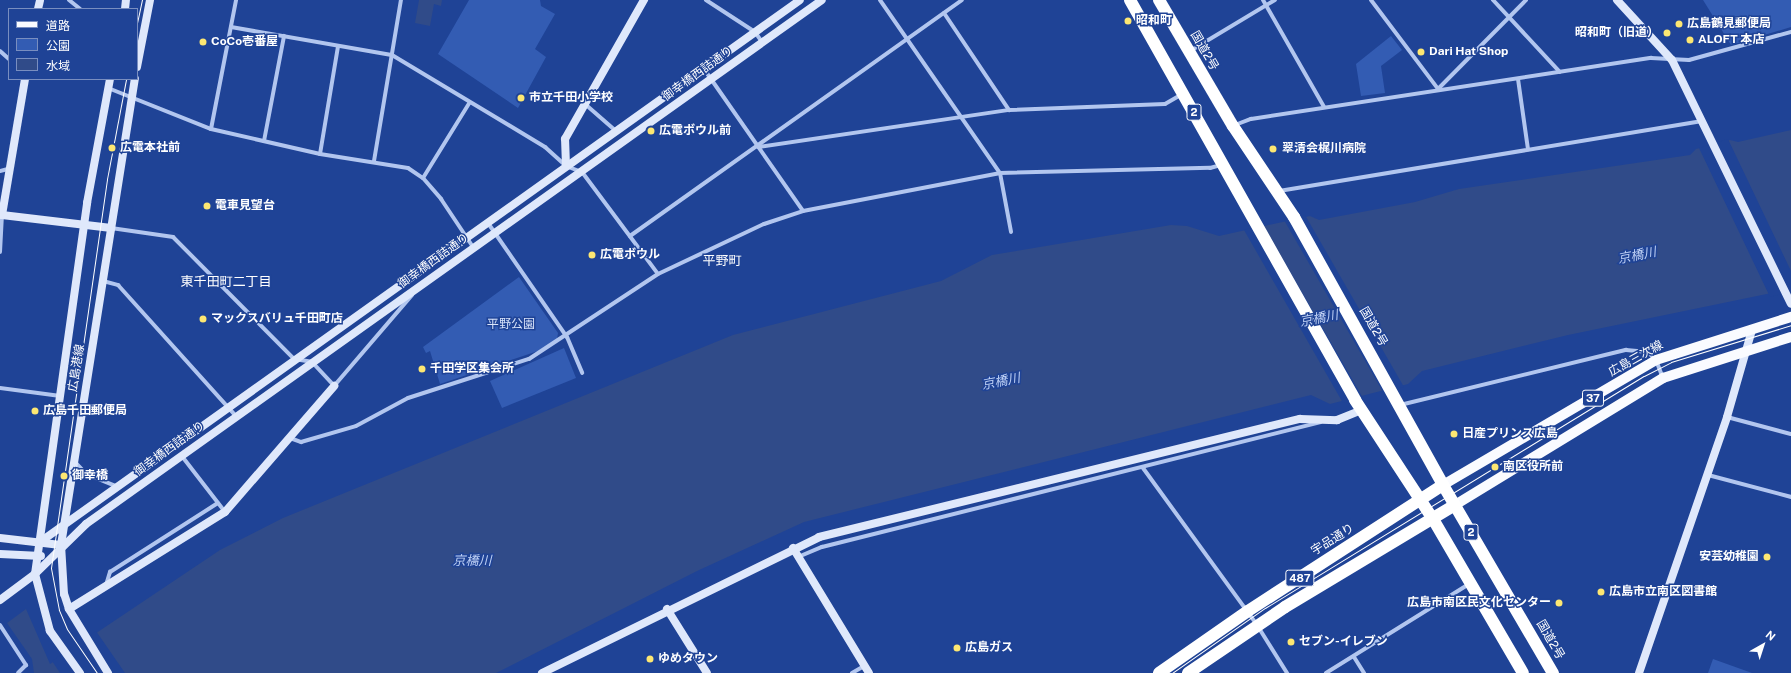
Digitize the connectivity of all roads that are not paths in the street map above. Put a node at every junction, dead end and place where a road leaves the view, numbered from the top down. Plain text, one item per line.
1 (69, 0) edge
2 (150, 0) edge
3 (236, 0) edge
4 (401, 0) edge
5 (644, 0) edge
6 (706, 0) edge
7 (800, 0) edge
8 (822, 0) edge
9 (880, 0) edge
10 (962, 0) edge
11 (1130, 0) edge
12 (1159, 0) edge
13 (1263, 0) edge
14 (1275, 0) edge
15 (1371, 0) edge
16 (1493, 0) edge
17 (1526, 0) edge
18 (1620, 1) edge
19 (1266, 5) junction
20 (79, 8) edge
21 (944, 13) junction
22 (1508, 17) junction
23 (230, 28) junction
24 (755, 32) junction
25 (1791, 32) edge
26 (284, 36) junction
27 (907, 39) junction
28 (762, 42) junction
29 (338, 46) junction
30 (0, 51) edge
31 (1188, 52) junction
32 (392, 55) junction
33 (8, 58) edge
34 (1672, 60) junction
35 (138, 62) edge
36 (703, 68) junction
37 (1560, 72) junction
38 (1518, 78) junction
39 (711, 79) junction
40 (24, 80) edge
41 (110, 80) edge
42 (135, 80) edge
43 (108, 88) junction
44 (1438, 89) junction
45 (1184, 93) junction
46 (131, 96) junction
47 (470, 102) junction
48 (585, 104) junction
49 (1324, 108) junction
50 (1010, 110) junction
51 (960, 118) junction
52 (1702, 121) junction
53 (1233, 126) junction
54 (211, 129) junction
55 (616, 131) junction
56 (264, 141) junction
57 (758, 147) junction
58 (1528, 149) junction
59 (320, 154) junction
60 (374, 161) junction
61 (1222, 164) junction
62 (566, 166) junction
63 (8, 169) junction
64 (0, 171) edge
65 (582, 172) junction
66 (1000, 174) junction
67 (423, 178) junction
68 (1278, 191) junction
69 (803, 211) junction
70 (1, 215) edge
71 (487, 222) junction
72 (85, 225) junction
73 (111, 228) junction
74 (1011, 232) dead end
75 (494, 233) junction
76 (630, 236) junction
77 (466, 237) junction
78 (473, 248) junction
79 (0, 252) edge
80 (658, 274) junction
81 (102, 281) junction
82 (419, 287) junction
83 (1791, 304) edge
84 (1791, 317) edge
85 (1752, 330) junction
86 (567, 337) junction
87 (1791, 337) edge
88 (1747, 351) junction
89 (294, 359) junction
90 (1656, 360) junction
91 (312, 362) junction
92 (582, 373) dead end
93 (1663, 378) junction
94 (334, 386) junction
95 (0, 388) edge
96 (60, 396) junction
97 (228, 406) junction
98 (1400, 406) junction
99 (1362, 410) junction
100 (236, 416) junction
101 (1727, 417) junction
102 (1327, 420) junction
103 (1791, 434) edge
104 (289, 438) junction
105 (181, 455) junction
106 (75, 462) junction
107 (1143, 468) junction
108 (1708, 475) junction
109 (1443, 485) junction
110 (115, 486) junction
111 (1791, 497) edge
112 (1420, 500) junction
113 (218, 503) junction
114 (1455, 505) junction
115 (224, 512) junction
116 (1433, 519) junction
117 (65, 523) junction
118 (0, 538) edge
119 (40, 542) junction
120 (61, 545) junction
121 (793, 548) junction
122 (0, 554) edge
123 (798, 557) junction
124 (38, 559) junction
125 (35, 574) junction
126 (1471, 583) junction
127 (105, 588) junction
128 (0, 600) edge
129 (69, 609) junction
130 (667, 609) junction
131 (1248, 611) junction
132 (0, 625) edge
133 (1257, 625) junction
134 (1354, 656) junction
135 (864, 666) junction
136 (18, 673) edge
137 (80, 673) edge
138 (108, 673) edge
139 (542, 673) edge
140 (707, 673) edge
141 (852, 673) edge
142 (869, 673) edge
143 (1159, 673) edge
144 (1188, 673) edge
145 (1287, 673) edge
146 (1326, 673) edge
147 (1364, 673) edge
148 (1523, 673) edge
149 (1553, 673) edge
150 (1640, 673) edge

1 - 20 street
2 - 35 street
3 - 23 street
4 - 32 street
5 - 48 street
6 - 24 street
7 - 24 street, 御幸橋西詰通り
8 - 28 street, 御幸橋西詰通り
9 - 27 street
10 - 21 street
11 - 45 highway, 2
12 - 31 highway, 国道2号 / 2
13 - 19 street
14 - 19 street
15 - 44 street
16 - 22 street
17 - 22 street
18 - 34 street
19 - 31 street
19 - 49 street
21 - 27 street
21 - 50 street
22 - 37 street
22 - 44 street
23 - 26 street
23 - 54 street
24 - 28 street
24 - 36 street, 御幸橋西詰通り
25 - 34 street
26 - 29 street
26 - 56 street
27 - 51 street
27 - 57 street
28 - 39 street, 御幸橋西詰通り
29 - 32 street
29 - 59 street
30 - 33 street
31 - 53 highway, 国道2号 / 2
32 - 47 street
32 - 60 street
34 - 37 street
34 - 52 street
36 - 39 street
36 - 55 street, 御幸橋西詰通り
37 - 38 street
38 - 44 street
38 - 58 street
39 - 57 street
39 - 65 street, 御幸橋西詰通り
40 - 63 street
41 - 43 street, 広島港線
42 - 46 street, 広島港線
43 - 46 street
43 - 72 street, 広島港線
44 - 49 street
45 - 50 street
45 - 61 highway, 2
46 - 54 street
46 - 73 street, 広島港線
47 - 62 street
47 - 67 street
48 - 55 street
48 - 62 street
49 - 53 street
50 - 51 street
51 - 57 street
51 - 66 street
52 - 58 street
52 - 83 street
53 - 68 highway, 国道2号 / 2
54 - 56 street
55 - 62 street, 御幸橋西詰通り
56 - 59 street
57 - 69 street
57 - 76 street
58 - 68 street
59 - 60 street
60 - 67 street
61 - 66 street
61 - 99 highway, 2
62 - 65 street
62 - 71 street, 御幸橋西詰通り
63 - 64 street
63 - 70 street
65 - 75 street, 御幸橋西詰通り
65 - 76 street
66 - 69 street
66 - 74 street
67 - 77 street
68 - 98 highway, 国道2号 / 2
69 - 80 street
70 - 72 street
70 - 79 street
71 - 75 street
71 - 77 street, 御幸橋西詰通り
72 - 73 street
72 - 96 street, 広島港線
73 - 81 street, 広島港線
73 - 89 street
75 - 78 street, 御幸橋西詰通り
75 - 86 street
76 - 80 street
77 - 78 street
77 - 89 street, 御幸橋西詰通り
78 - 82 street, 御幸橋西詰通り
80 - 86 street
81 - 97 street
81 - 106 street, 広島港線
82 - 91 street, 御幸橋西詰通り
82 - 94 street
84 - 85 main road, 広島三次線 / 37
85 - 88 street
85 - 90 main road, 広島三次線 / 37
86 - 92 street
86 - 104 street
87 - 88 main road, 37
88 - 93 main road, 37
88 - 101 street
89 - 91 street
89 - 97 street, 御幸橋西詰通り
90 - 93 street
90 - 98 street
90 - 109 main road, 広島三次線 / 37
91 - 94 street
91 - 100 street, 御幸橋西詰通り
93 - 114 main road, 37
94 - 104 street
95 - 96 street
96 - 119 street, 広島港線
97 - 100 street
97 - 110 street, 御幸橋西詰通り
98 - 109 highway, 国道2号 / 2
99 - 102 street
99 - 112 highway, 2
100 - 105 street, 御幸橋西詰通り
101 - 103 street
101 - 108 street
102 - 107 street
102 - 121 street
104 - 115 street
105 - 113 street
105 - 120 street, 御幸橋西詰通り
106 - 110 street
106 - 117 street, 広島港線
107 - 123 street
107 - 131 street
108 - 111 street
108 - 150 street
109 - 112 highway, 宇品通り / 487
109 - 114 highway, 国道2号 / 2
110 - 117 street, 御幸橋西詰通り
112 - 116 highway, 2
112 - 131 highway, 宇品通り / 487
113 - 115 street
113 - 127 street
114 - 116 highway, 487
114 - 149 highway, 国道2号 / 2
115 - 127 street
116 - 126 highway, 2
116 - 133 highway, 487
117 - 119 street, 御幸橋西詰通り
117 - 120 street, 広島港線
118 - 119 street
119 - 120 street
119 - 124 street, 広島港線
120 - 124 street
120 - 125 street
120 - 129 street, 広島港線
121 - 123 street
121 - 130 street
122 - 124 street
123 - 135 street
124 - 125 street, 広島港線
125 - 128 street
125 - 137 street, 広島港線
126 - 134 street
126 - 148 highway, 2
127 - 129 street
129 - 138 street, 広島港線
130 - 139 street
130 - 140 street
131 - 133 street
131 - 143 highway, 宇品通り / 487
132 - 136 street
133 - 144 highway, 487
133 - 145 street
134 - 146 street
134 - 147 street
135 - 141 street
135 - 142 street

